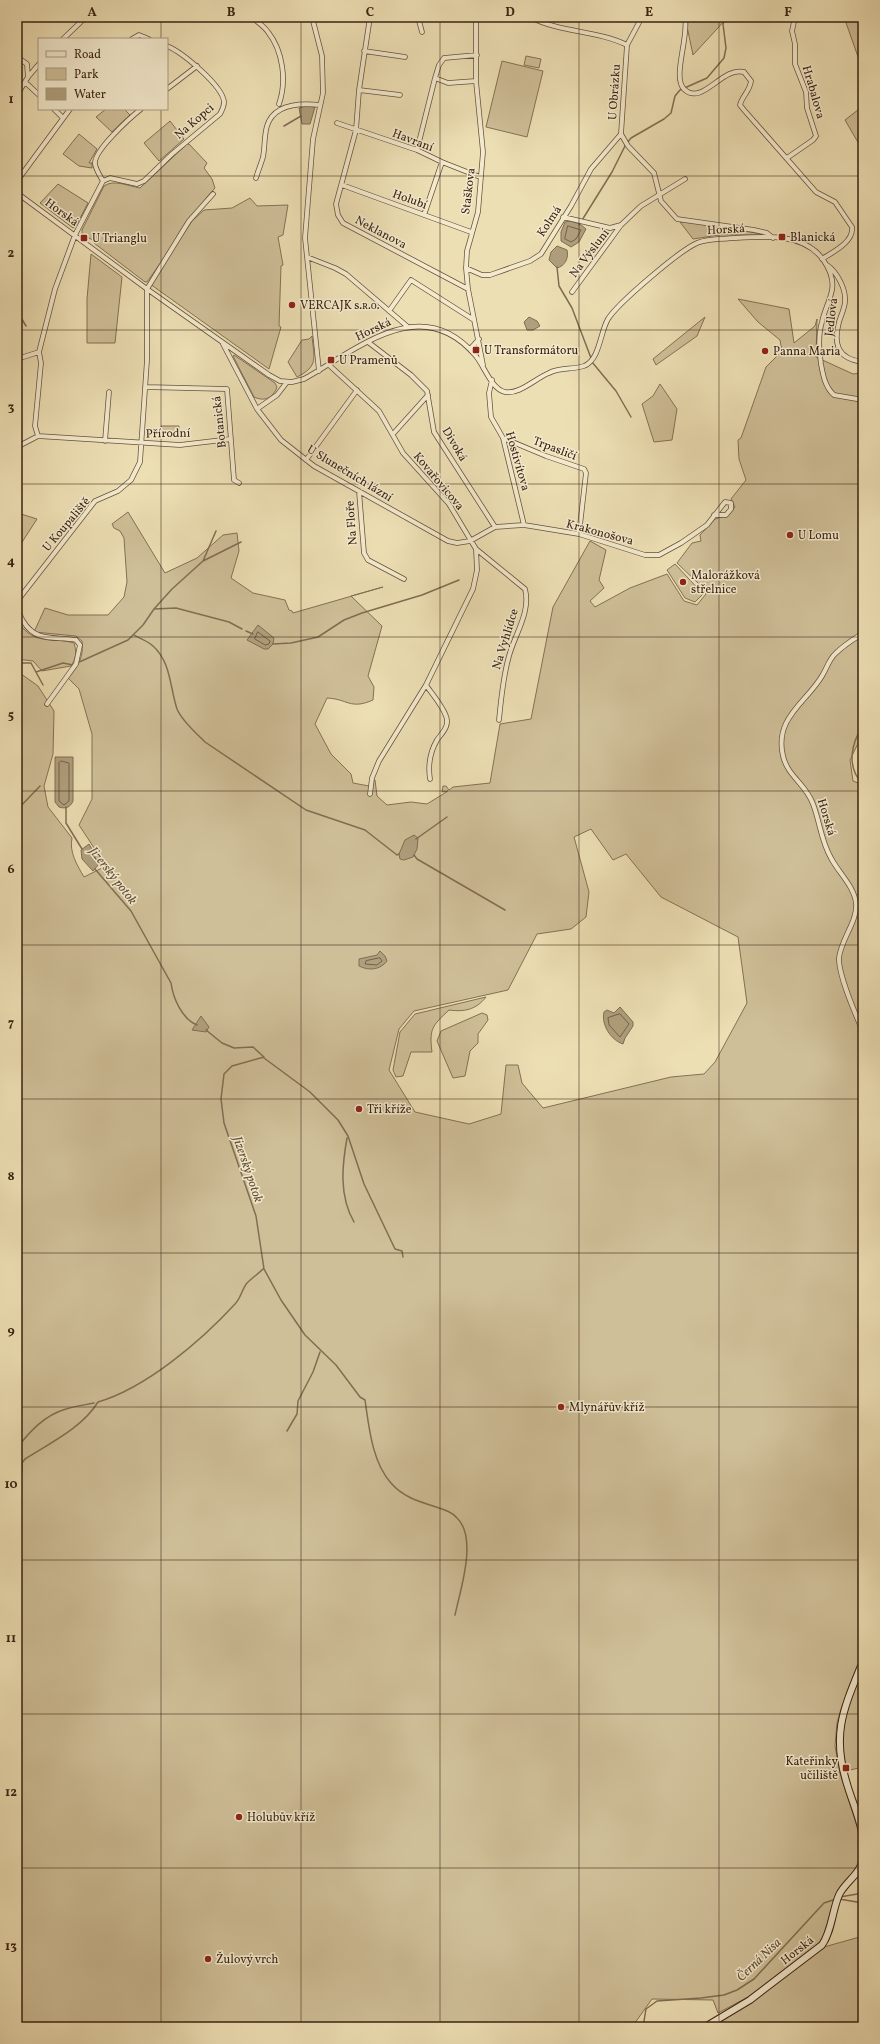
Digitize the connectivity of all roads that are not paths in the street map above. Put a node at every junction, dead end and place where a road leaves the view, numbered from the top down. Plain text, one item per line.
1 (19, 17) edge
2 (86, 17) edge
3 (252, 17) edge
4 (312, 17) edge
5 (370, 17) edge
6 (418, 17) edge
7 (476, 17) edge
8 (530, 17) edge
9 (641, 17) edge
10 (685, 17) edge
11 (796, 17) edge
12 (17, 19) edge
13 (422, 32) dead end
14 (64, 38) edge
15 (134, 38) edge
16 (146, 38) edge
17 (627, 45) junction
18 (168, 46) edge
19 (364, 51) junction
20 (477, 55) junction
21 (17, 57) edge
22 (405, 57) dead end
23 (38, 65) edge
24 (197, 66) junction
25 (28, 77) junction
26 (434, 78) junction
27 (25, 82) junction
28 (476, 82) junction
29 (168, 88) edge
30 (359, 90) junction
31 (38, 94) edge
32 (17, 95) edge
33 (400, 95) dead end
34 (279, 104) dead end
35 (320, 105) junction
36 (55, 110) edge
37 (69, 110) edge
38 (140, 110) edge
39 (63, 118) junction
40 (337, 123) dead end
41 (356, 130) junction
42 (621, 134) junction
43 (417, 150) junction
44 (787, 158) junction
45 (442, 162) junction
46 (480, 177) junction
47 (256, 178) dead end
48 (685, 179) dead end
49 (17, 181) edge
50 (103, 182) junction
51 (342, 185) junction
52 (17, 193) edge
53 (213, 194) dead end
54 (659, 194) junction
55 (424, 215) junction
56 (563, 217) junction
57 (621, 226) junction
58 (472, 232) junction
59 (75, 235) junction
60 (773, 238) junction
61 (307, 257) junction
62 (822, 259) junction
63 (826, 265) junction
64 (466, 268) junction
65 (147, 289) junction
66 (468, 289) junction
67 (572, 292) dead end
68 (389, 311) junction
69 (474, 320) junction
70 (408, 327) junction
71 (479, 339) junction
72 (368, 342) junction
73 (223, 343) junction
74 (470, 349) junction
75 (39, 352) junction
76 (18, 357) edge
77 (863, 362) edge
78 (329, 365) junction
79 (484, 365) junction
80 (319, 370) junction
81 (492, 380) junction
82 (287, 382) junction
83 (145, 387) junction
84 (357, 390) junction
85 (109, 392) dead end
86 (428, 395) junction
87 (863, 400) edge
88 (257, 409) junction
89 (393, 434) junction
90 (38, 436) junction
91 (503, 438) junction
92 (231, 439) junction
93 (105, 441) junction
94 (142, 444) junction
95 (17, 447) edge
96 (306, 460) junction
97 (239, 483) dead end
98 (359, 491) junction
99 (714, 515) dead end
100 (524, 525) junction
101 (495, 527) junction
102 (579, 534) junction
103 (470, 541) junction
104 (476, 549) junction
105 (404, 579) dead end
106 (863, 633) edge
107 (426, 685) junction
108 (48, 703) dead end
109 (499, 720) dead end
110 (430, 779) dead end
111 (370, 794) dead end
112 (863, 1032) edge
113 (863, 1661) edge
114 (863, 1840) edge
115 (863, 1859) edge
116 (705, 2027) edge

1 - 12 street
2 - 14 street
3 - 34 street
4 - 35 street
5 - 19 street, Neklanova
6 - 13 street
7 - 20 street, Staškova
8 - 17 street
9 - 17 street
10 - 44 street
11 - 44 street, Hrabalova
15 - 16 street
17 - 42 street, U Obrázku
18 - 24 street
19 - 22 street
19 - 30 street, Neklanova
20 - 26 street
20 - 28 street, Staškova
21 - 25 street
23 - 25 street
24 - 29 street
24 - 50 street, Na Kopci
25 - 27 street
26 - 28 street
26 - 43 street
27 - 31 street
27 - 32 street
28 - 46 street, Staškova
30 - 33 street
30 - 41 street, Neklanova
35 - 47 street
35 - 61 street
36 - 39 street
37 - 39 street
38 - 50 street
39 - 49 street
40 - 41 street, Havraní
41 - 43 street, Havraní
41 - 51 street, Neklanova
42 - 54 street, U Obrázku
42 - 56 street, Kolmá
43 - 45 street, Havraní
44 - 62 street
45 - 46 street, Havraní
45 - 55 street
46 - 58 street, Staškova
48 - 54 street, Na Výsluní
50 - 59 street
51 - 55 street, Holubí
51 - 66 street, Neklanova
52 - 59 street, Horská
53 - 65 street
54 - 57 street, Na Výsluní
54 - 60 street, U Obrázku
55 - 58 street, Holubí
56 - 57 street, Na Výsluní
56 - 64 street, Kolmá
57 - 67 street, Na Výsluní
58 - 64 street, Staškova
59 - 65 street, Horská
59 - 75 street
60 - 62 street, Horská
60 - 81 street, Horská
61 - 68 street
61 - 80 street
62 - 63 street, Horská
63 - 77 street, Jedlová
63 - 87 street, Horská
64 - 66 street, Staškova
65 - 73 street, Horská
65 - 83 street, U Koupaliště
66 - 69 street, Staškova
68 - 69 street
68 - 70 street
69 - 71 street, Staškova
70 - 72 street, Horská
70 - 74 street, Horská
71 - 74 street
71 - 79 street, Staškova
72 - 78 street, Horská
72 - 86 street, Divoká
73 - 82 street, Horská
73 - 88 street, U Slunečních lázní
74 - 79 street, Horská
75 - 76 street
75 - 90 street
78 - 80 street, Horská
78 - 84 street, Kovařovicova
79 - 81 street, Horská
80 - 82 street, Horská
81 - 91 street, Hostivítova
82 - 88 street
83 - 92 street, Botanická
83 - 94 street, U Koupaliště
84 - 89 street, Kovařovicova
84 - 96 street
85 - 93 street
86 - 89 street
86 - 101 street, Divoká
88 - 96 street, U Slunečních lázní
89 - 103 street, Kovařovicova
90 - 93 street, Přírodní
90 - 95 street
91 - 100 street, Hostivítova
91 - 102 street, Trpasličí
92 - 94 street, Přírodní
92 - 97 street, Botanická
93 - 94 street, Přírodní
94 - 108 street, U Koupaliště
96 - 98 street, U Slunečních lázní
98 - 103 street, U Slunečních lázní
98 - 105 street, Na Floře
99 - 102 street, Krakonošova
100 - 101 street, Krakonošova
100 - 102 street, Krakonošova
101 - 103 street, Krakonošova
103 - 104 street, Na Vyhlídce
104 - 107 street
104 - 109 street, Na Vyhlídce
106 - 112 street, Horská
107 - 110 street
107 - 111 street
113 - 114 street
115 - 116 street, Horská

